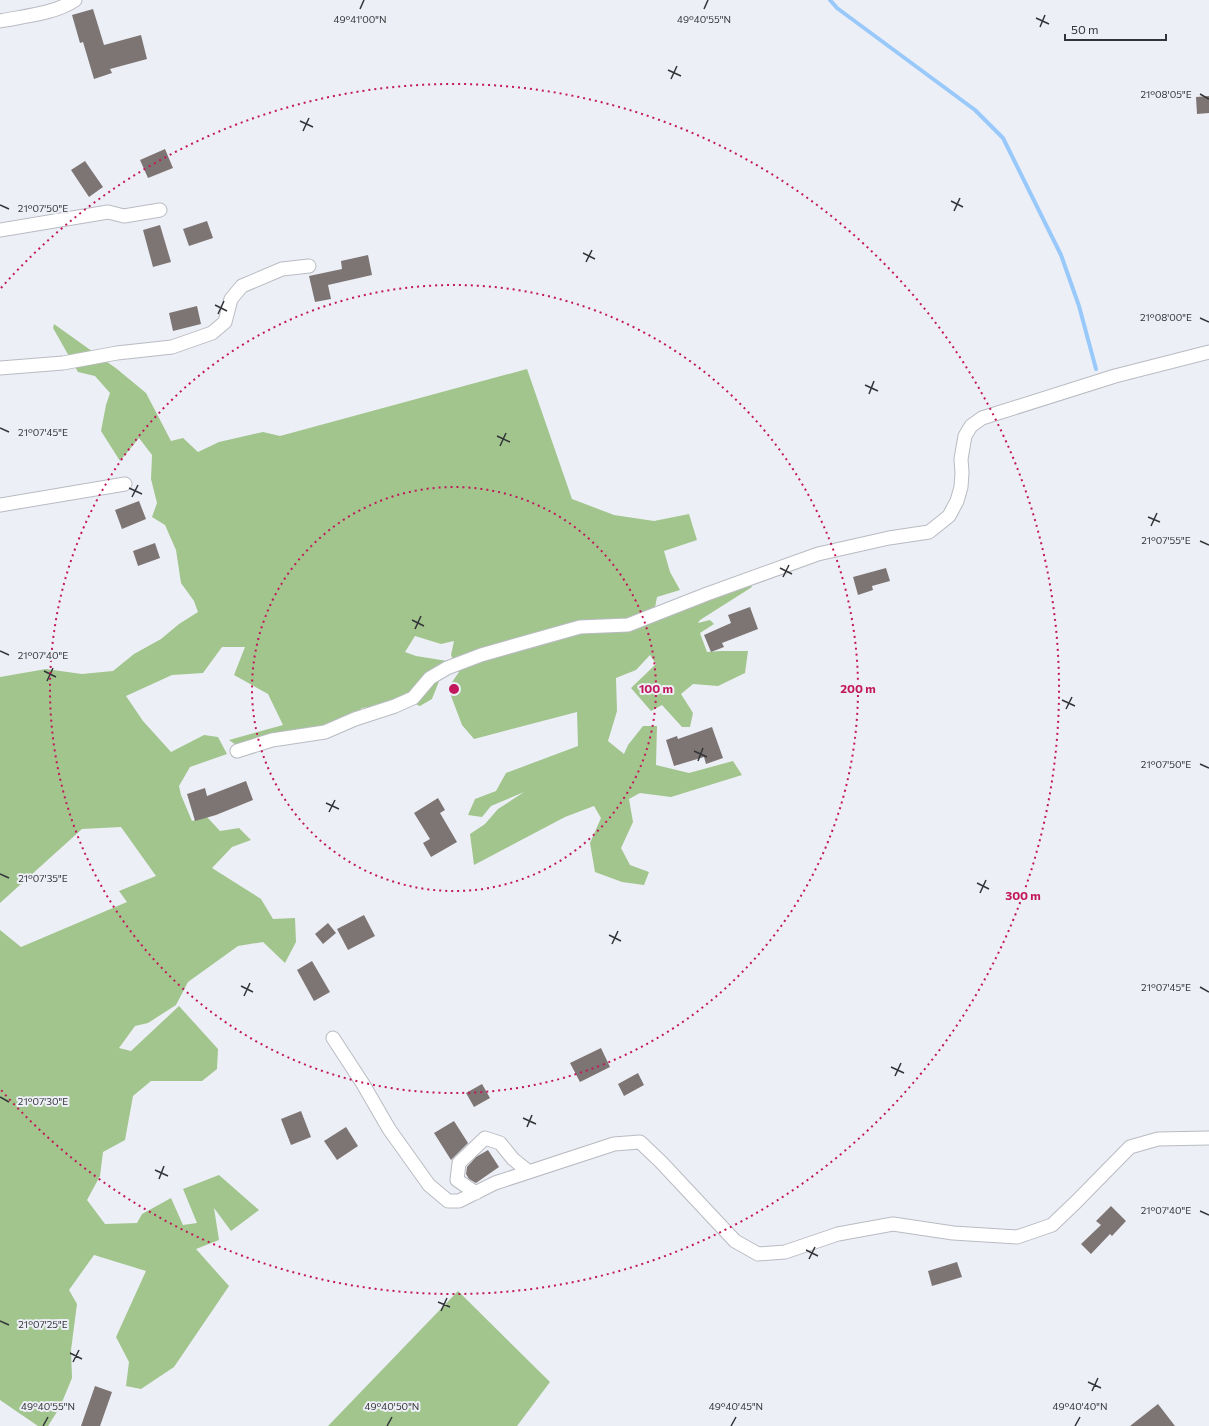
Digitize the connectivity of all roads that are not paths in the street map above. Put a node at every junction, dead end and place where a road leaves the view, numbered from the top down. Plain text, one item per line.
1 (75, 0) edge
2 (0, 21) edge
3 (160, 210) dead end
4 (0, 230) edge
5 (309, 266) dead end
6 (1209, 352) edge
7 (0, 368) edge
8 (125, 484) dead end
9 (0, 505) edge
10 (237, 751) dead end
11 (333, 1038) dead end
12 (1209, 1138) edge
13 (529, 1172) junction
14 (476, 1193) junction

1 - 2 lane
3 - 4 lane
5 - 7 lane
6 - 10 lane
8 - 9 lane
11 - 14 lane
12 - 13 lane
13 - 14 lane
13 - 14 lane

